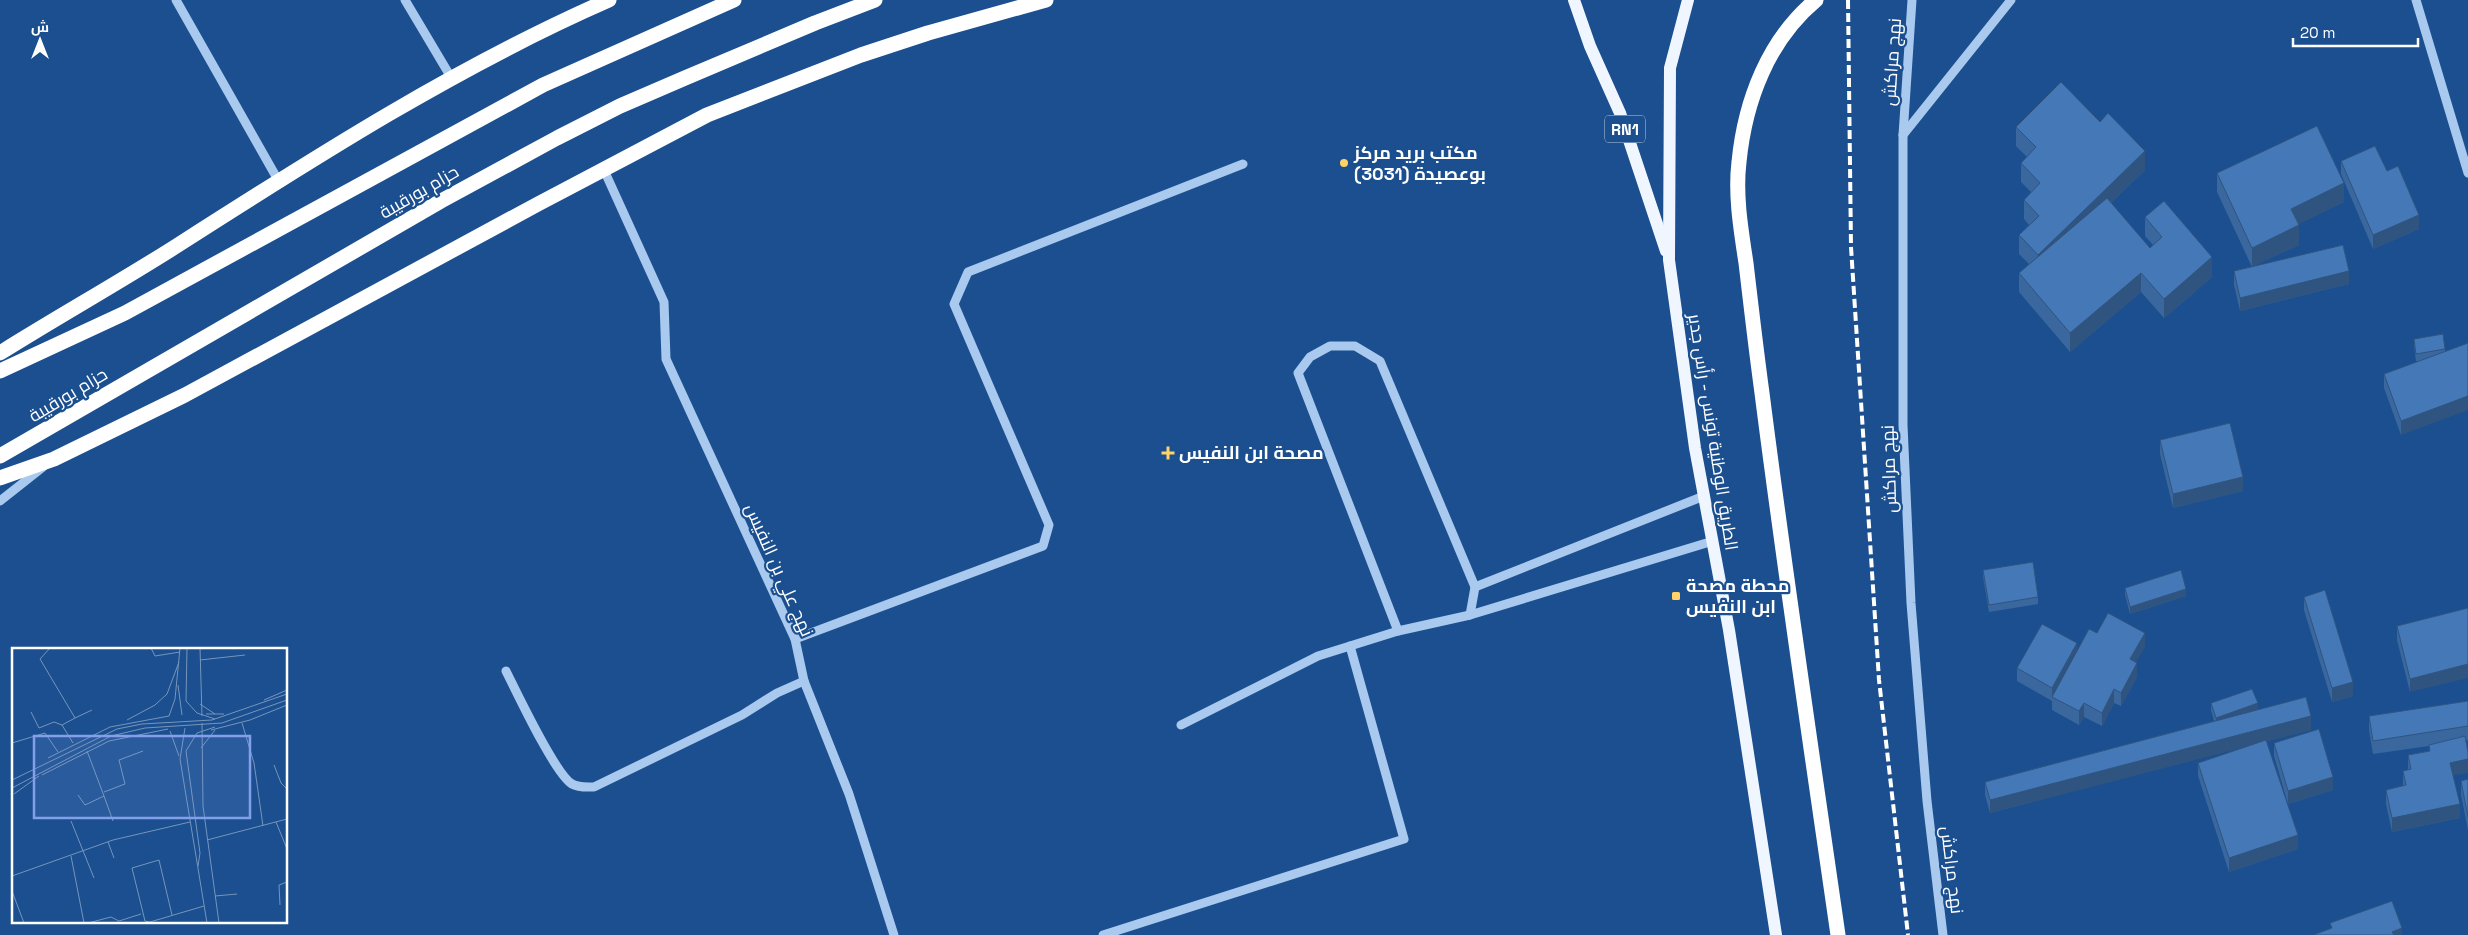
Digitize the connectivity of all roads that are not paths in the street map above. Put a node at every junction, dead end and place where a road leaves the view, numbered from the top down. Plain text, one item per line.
1 (176, 0) edge
2 (405, 0) edge
3 (609, 0) edge
4 (734, 0) edge
5 (875, 0) edge
6 (1046, 0) edge
7 (1574, 0) edge
8 (1688, 0) edge
9 (1816, 0) edge
10 (1912, 0) edge
11 (2011, 0) edge
12 (2416, 0) edge
13 (452, 79) junction
14 (1903, 135) junction
15 (1243, 164) dead end
16 (604, 170) junction
17 (2468, 173) edge
18 (278, 180) junction
19 (1669, 260) junction
20 (0, 353) edge
21 (0, 371) edge
22 (0, 456) edge
23 (54, 459) junction
24 (0, 478) edge
25 (1704, 496) junction
26 (0, 501) edge
27 (1713, 541) junction
28 (1475, 587) junction
29 (1470, 615) junction
30 (1398, 631) junction
31 (795, 639) junction
32 (1350, 646) junction
33 (506, 672) dead end
34 (804, 681) junction
35 (1181, 725) dead end
36 (894, 935) edge
37 (1103, 935) edge
38 (1776, 935) edge
39 (1838, 935) edge
40 (1943, 935) edge

1 - 18 street
2 - 13 street
3 - 13 highway
4 - 21 highway, حزام بورقيبة
5 - 22 highway, حزام بورقيبة
6 - 16 highway
7 - 19 main road, الطريق الوطنية تونس - رأس جدير / RN1
8 - 19 main road, الطريق الوطنية تونس - رأس جدير / RN1
9 - 39 highway
10 - 14 street, نهج مراكش
11 - 14 street
12 - 17 street
13 - 18 highway
14 - 40 street, نهج مراكش
15 - 31 street
16 - 23 highway
16 - 31 street, نهج علي بن النفيس
18 - 20 highway
19 - 25 main road, الطريق الوطنية تونس - رأس جدير / RN1
23 - 24 highway
23 - 26 street
25 - 27 main road, الطريق الوطنية تونس - رأس جدير / RN1
25 - 28 street
27 - 29 street
27 - 38 main road, الطريق الوطنية تونس - رأس جدير / RN1
28 - 29 street
28 - 30 street
29 - 30 street
30 - 32 street
31 - 34 street, نهج علي بن النفيس
32 - 35 street
32 - 37 street
33 - 34 street
34 - 36 street, نهج علي بن النفيس

